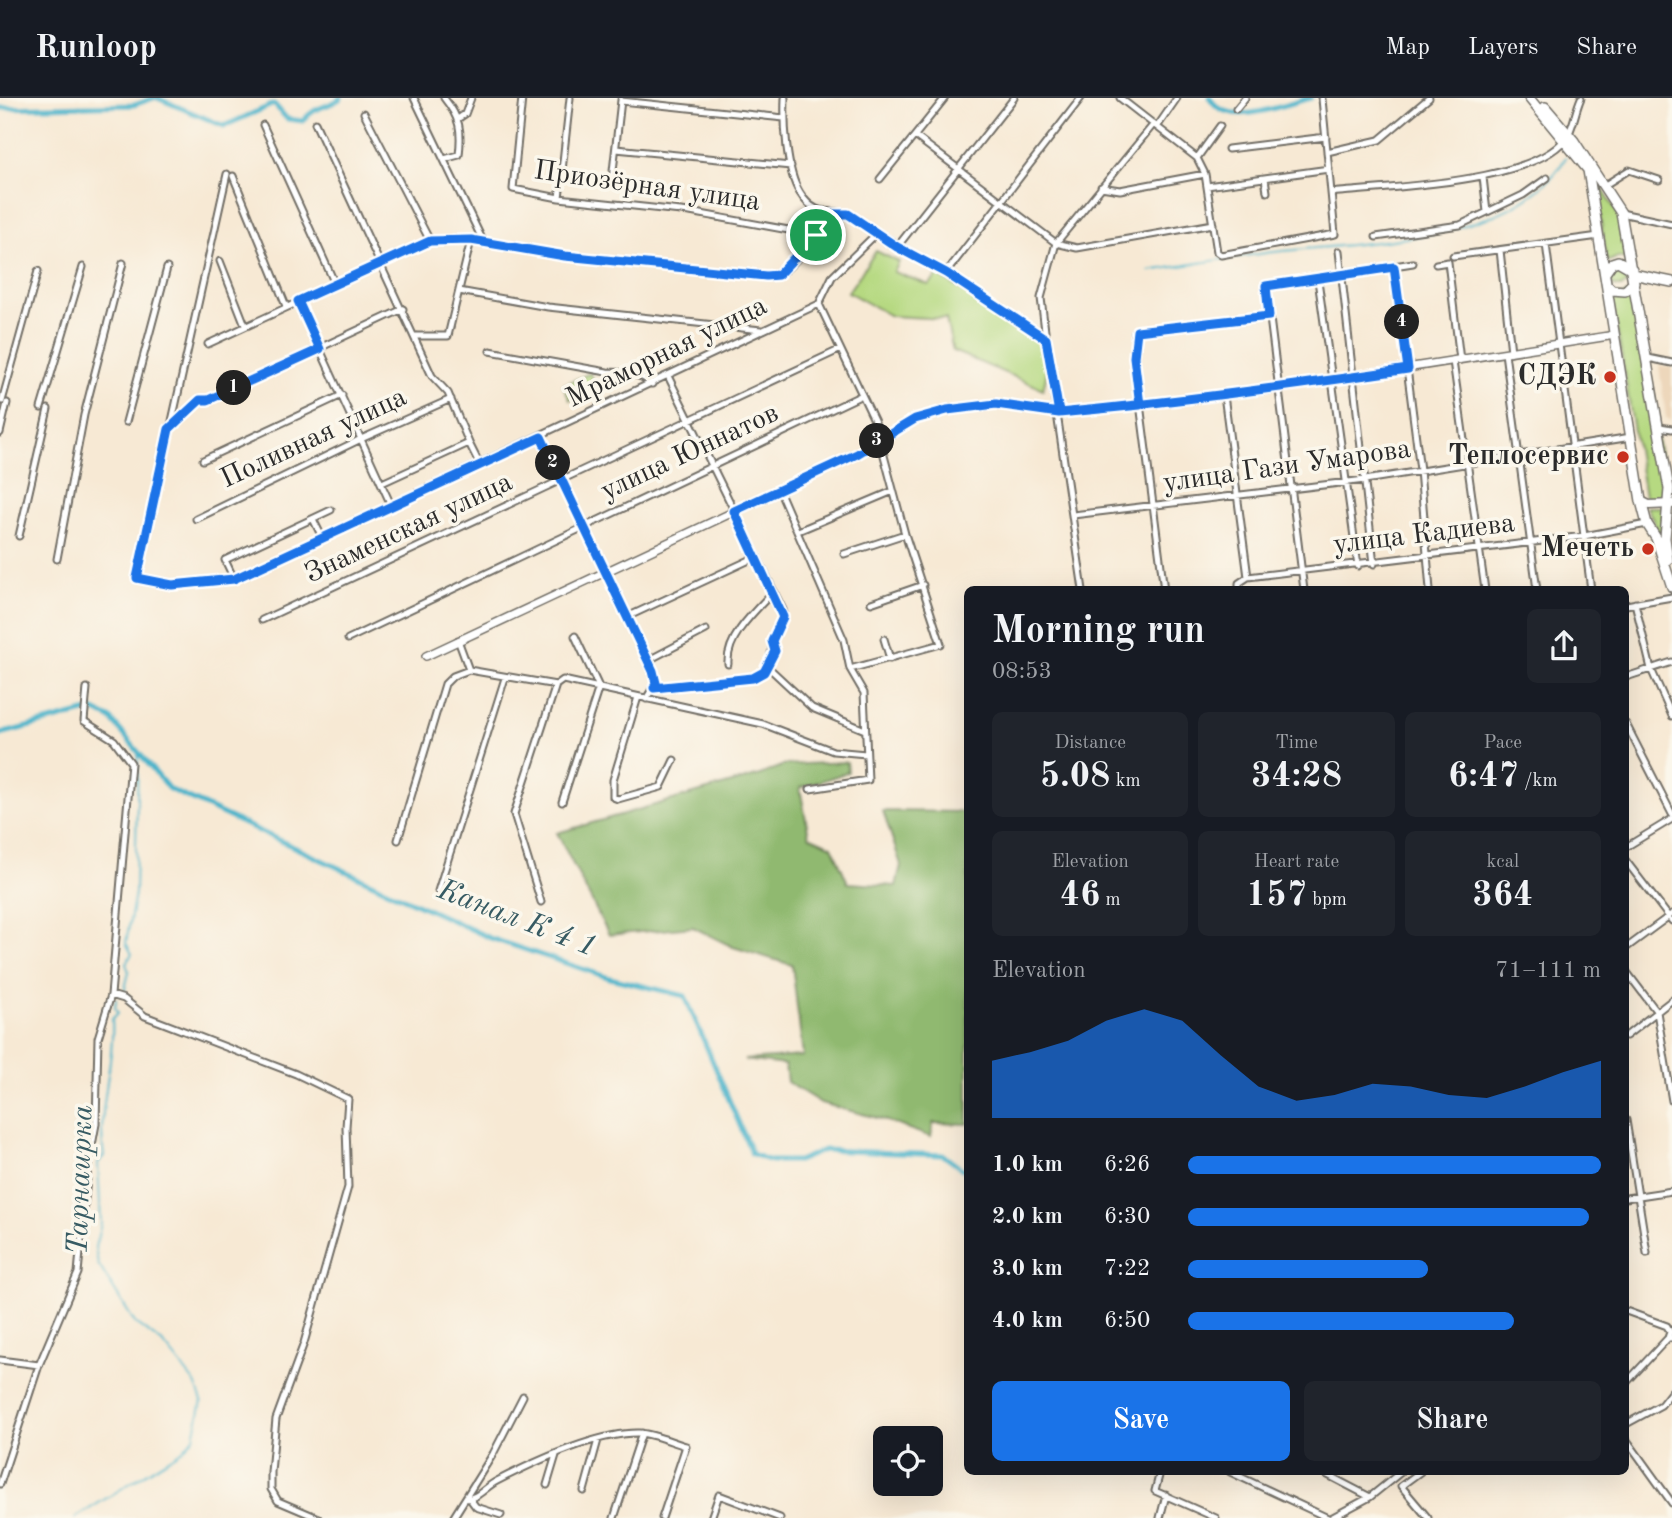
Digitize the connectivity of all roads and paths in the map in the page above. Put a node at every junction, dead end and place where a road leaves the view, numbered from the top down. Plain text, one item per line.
1 (414, 98) edge
2 (444, 98) edge
3 (471, 98) edge
4 (522, 98) edge
5 (570, 98) edge
6 (785, 98) edge
7 (946, 98) edge
8 (1014, 98) edge
9 (1081, 98) edge
10 (1120, 98) edge
11 (1178, 98) edge
12 (1245, 98) edge
13 (1529, 98) edge
14 (1536, 98) edge
15 (1581, 98) edge
16 (1322, 99) edge
17 (1425, 99) edge
18 (621, 100) edge
19 (1236, 109) dead end
20 (364, 113) dead end
21 (459, 118) junction
22 (784, 118) junction
23 (315, 123) dead end
24 (263, 125) dead end
25 (1155, 126) junction
26 (1220, 126) dead end
27 (915, 136) junction
28 (1326, 137) junction
29 (1566, 137) junction
30 (615, 149) junction
31 (1228, 149) dead end
32 (1327, 152) junction
33 (1197, 158) junction
34 (444, 159) junction
35 (791, 166) junction
36 (958, 168) junction
37 (1329, 169) junction
38 (1590, 169) junction
39 (1205, 174) junction
40 (1483, 177) junction
41 (1265, 178) junction
42 (1547, 178) dead end
43 (880, 179) dead end
44 (612, 180) dead end
45 (1659, 180) dead end
46 (1605, 185) junction
47 (1207, 186) junction
48 (1101, 187) junction
49 (1268, 192) dead end
50 (1331, 193) junction
51 (559, 198) junction
52 (1001, 201) junction
53 (1487, 212) junction
54 (1621, 213) junction
55 (835, 214) junction
56 (1213, 223) junction
57 (1672, 224) edge
58 (876, 234) junction
59 (816, 235) junction
60 (1599, 236) junction
61 (1376, 237) dead end
62 (471, 240) junction
63 (430, 241) junction
64 (483, 241) junction
65 (1056, 243) junction
66 (1546, 244) junction
67 (897, 247) junction
68 (1500, 250) junction
69 (1339, 251) dead end
70 (1453, 256) dead end
71 (220, 261) dead end
72 (123, 263) dead end
73 (380, 263) junction
74 (1413, 263) dead end
75 (1436, 264) dead end
76 (1394, 267) junction
77 (83, 268) dead end
78 (167, 268) dead end
79 (38, 271) dead end
80 (946, 273) junction
81 (1605, 273) junction
82 (1342, 276) junction
83 (1633, 276) junction
84 (1318, 280) junction
85 (1672, 282) edge
86 (335, 284) junction
87 (1607, 285) junction
88 (1672, 287) edge
89 (459, 291) junction
90 (298, 301) junction
91 (819, 304) junction
92 (286, 306) junction
93 (403, 309) junction
94 (1269, 316) junction
95 (245, 325) junction
96 (764, 330) junction
97 (1615, 335) junction
98 (415, 336) junction
99 (1046, 339) junction
100 (208, 344) dead end
101 (1559, 345) junction
102 (320, 349) junction
103 (839, 350) junction
104 (490, 351) dead end
105 (1508, 352) junction
106 (1648, 358) junction
107 (1457, 361) junction
108 (1672, 363) edge
109 (1408, 369) junction
110 (668, 376) junction
111 (1355, 376) junction
112 (1332, 380) junction
113 (652, 384) junction
114 (1280, 388) junction
115 (342, 395) junction
116 (1224, 395) junction
117 (860, 396) junction
118 (451, 399) junction
119 (4, 402) edge
120 (1140, 405) junction
121 (41, 408) dead end
122 (48, 409) dead end
123 (1059, 413) junction
124 (689, 421) junction
125 (126, 422) dead end
126 (1660, 427) junction
127 (169, 429) junction
128 (1672, 429) edge
129 (0, 433) edge
130 (541, 437) junction
131 (1631, 437) junction
132 (361, 439) junction
133 (878, 439) junction
134 (469, 443) junction
135 (1571, 448) junction
136 (1520, 457) junction
137 (203, 460) dead end
138 (1468, 464) junction
139 (480, 466) junction
140 (711, 466) junction
141 (1420, 470) junction
142 (1365, 480) junction
143 (562, 481) junction
144 (1344, 482) junction
145 (382, 484) junction
146 (779, 490) junction
147 (1290, 490) junction
148 (893, 491) junction
149 (1236, 497) junction
150 (1641, 501) junction
151 (1670, 502) edge
152 (391, 505) junction
153 (1153, 507) junction
154 (331, 510) dead end
155 (734, 511) junction
156 (1073, 515) junction
157 (196, 519) dead end
158 (313, 519) junction
159 (1647, 524) junction
160 (584, 526) junction
161 (798, 531) junction
162 (905, 534) junction
163 (19, 536) dead end
164 (1584, 536) junction
165 (322, 537) junction
166 (1531, 543) junction
167 (1479, 550) junction
168 (844, 554) dead end
169 (1669, 556) edge
170 (756, 557) junction
171 (1427, 557) junction
172 (57, 559) dead end
173 (1374, 564) junction
174 (1358, 566) junction
175 (1672, 570) edge
176 (1302, 571) junction
177 (607, 572) junction
178 (1248, 577) junction
179 (234, 579) junction
180 (923, 585) junction
181 (1082, 586) edge
182 (1163, 586) edge
183 (1239, 586) edge
184 (1304, 586) edge
185 (1430, 586) edge
186 (1484, 586) edge
187 (1536, 586) edge
188 (1590, 586) edge
189 (1672, 587) edge
190 (773, 592) junction
191 (1672, 597) edge
192 (871, 603) dead end
193 (1635, 603) junction
194 (1629, 604) edge
195 (627, 617) junction
196 (262, 620) dead end
197 (706, 630) dead end
198 (575, 636) dead end
199 (348, 639) dead end
200 (884, 639) dead end
201 (458, 640) junction
202 (426, 656) dead end
203 (890, 659) junction
204 (647, 662) junction
205 (1672, 662) edge
206 (728, 664) dead end
207 (767, 666) junction
208 (850, 669) junction
209 (1651, 669) junction
210 (469, 670) junction
211 (1629, 676) edge
212 (505, 678) junction
213 (556, 685) junction
214 (599, 687) junction
215 (87, 688) dead end
216 (654, 688) junction
217 (638, 697) junction
218 (646, 699) junction
219 (1672, 716) edge
220 (865, 730) junction
221 (1629, 730) edge
222 (866, 754) junction
223 (674, 760) dead end
224 (810, 789) dead end
225 (562, 802) dead end
226 (1672, 814) edge
227 (1672, 819) edge
228 (398, 840) dead end
229 (1629, 845) edge
230 (1629, 865) edge
231 (438, 891) dead end
232 (541, 902) dead end
233 (1671, 917) edge
234 (1629, 946) edge
235 (1629, 975) edge
236 (111, 995) junction
237 (1672, 1000) edge
238 (1657, 1012) junction
239 (1629, 1034) edge
240 (1672, 1101) edge
241 (1629, 1141) edge
242 (1672, 1191) edge
243 (1637, 1196) junction
244 (1629, 1197) edge
245 (1647, 1253) dead end
246 (1629, 1312) edge
247 (1670, 1338) edge
248 (0, 1360) edge
249 (39, 1365) junction
250 (1629, 1380) edge
251 (1672, 1391) edge
252 (523, 1396) dead end
253 (1672, 1401) edge
254 (1661, 1405) junction
255 (1629, 1422) edge
256 (642, 1433) junction
257 (598, 1440) junction
258 (1629, 1443) edge
259 (556, 1454) junction
260 (1159, 1475) edge
261 (1236, 1475) edge
262 (1328, 1475) edge
263 (1397, 1475) edge
264 (1416, 1475) edge
265 (0, 1483) edge
266 (547, 1485) dead end
267 (584, 1491) dead end
268 (1166, 1495) junction
269 (1370, 1497) junction
270 (467, 1499) junction
271 (1672, 1503) edge
272 (501, 1515) dead end
273 (772, 1517) edge
274 (318, 1518) edge
275 (453, 1518) edge
276 (614, 1518) edge
277 (662, 1518) edge
278 (711, 1518) edge
279 (780, 1518) edge
280 (1160, 1518) edge
281 (1216, 1518) edge
282 (1329, 1518) edge
283 (1429, 1518) edge

1 - 34 street
2 - 21 street
3 - 21 street
4 - 51 street, Приозёрная улица
5 - 51 street
6 - 22 street
7 - 27 street
8 - 36 street
9 - 52 street
10 - 25 street
11 - 25 street
12 - 19 street
13 - 29 main road
14 - 29 main road
15 - 29 street
16 - 28 street
17 - 32 street
18 - 22 street
18 - 30 street
20 - 63 street
21 - 34 street
22 - 35 street
23 - 73 street
24 - 86 street
25 - 33 street
25 - 48 street
26 - 33 street
27 - 36 street
27 - 43 street
28 - 31 street
28 - 32 street
29 - 38 main road
29 - 40 street
30 - 35 street
30 - 44 street
32 - 37 street
33 - 39 street
34 - 64 street
35 - 55 street
36 - 52 street
36 - 67 street
37 - 41 street
37 - 50 street
38 - 46 main road
38 - 60 main road
39 - 47 street
39 - 48 street
40 - 50 street
40 - 53 street
41 - 47 street
41 - 49 street
42 - 53 street
45 - 46 street
46 - 54 main road
47 - 56 street
48 - 65 street
50 - 56 street
51 - 59 street, Приозёрная улица
52 - 65 street
52 - 80 street
53 - 61 street
54 - 57 street
54 - 83 main road
55 - 58 street
55 - 59 street
56 - 65 street
58 - 67 street
58 - 91 street
59 - 64 street
60 - 66 street
60 - 81 main road
62 - 63 street
62 - 64 street
62 - 89 street
63 - 73 street
65 - 99 street
66 - 68 street
66 - 101 street
67 - 80 street
68 - 70 street
68 - 105 street
69 - 82 street
71 - 95 street
72 - 172 street
73 - 86 street
73 - 93 street
74 - 76 street
75 - 107 street
76 - 82 street
76 - 109 street
77 - 121 street
78 - 125 street
79 - 119 street
80 - 99 street
81 - 83 main road
81 - 87 main road
82 - 84 street
82 - 111 street
83 - 85 main road
83 - 87 main road
83 - 88 main road
83 - 106 main road
84 - 94 street
84 - 112 street
86 - 90 street
87 - 97 main road
89 - 96 street
89 - 98 street
90 - 92 street
90 - 102 street
91 - 96 street, Мраморная улица
91 - 103 street
92 - 95 street
92 - 127 street
93 - 98 street
93 - 102 street
94 - 114 street
94 - 120 street
95 - 100 street
96 - 110 street, Мраморная улица
97 - 101 street
97 - 131 main road
98 - 118 street
99 - 123 street
101 - 105 street
101 - 135 street
102 - 115 street
102 - 127 street
103 - 117 street
103 - 124 street, Знаменская улица
104 - 113 street
105 - 107 street
105 - 136 street
106 - 108 street
106 - 126 main road
107 - 109 street
107 - 138 street
109 - 111 street
109 - 141 street
110 - 113 street, Мраморная улица
110 - 124 street
111 - 112 street
111 - 142 street
112 - 114 street
112 - 144 street
113 - 130 street, Мраморная улица
114 - 116 street
114 - 147 street
115 - 132 street
115 - 137 street
116 - 120 street
116 - 149 street
117 - 133 street
117 - 140 street, улица Юннатов
118 - 132 street, Поливная улица
118 - 134 street
119 - 129 street
120 - 123 street
120 - 153 street
122 - 163 street
123 - 133 street
123 - 156 street
124 - 140 street
124 - 143 street, Знаменская улица
126 - 128 street
126 - 151 main road
127 - 179 street, Мраморная улица
130 - 139 street, Мраморная улица
130 - 143 street
131 - 135 street, улица Гази Умарова
131 - 150 main road
132 - 145 street
132 - 157 street, Поливная улица
133 - 146 street
133 - 148 street
134 - 139 street
134 - 145 street
135 - 136 street, улица Гази Умарова
135 - 164 street
136 - 138 street, улица Гази Умарова
136 - 166 street
138 - 141 street, улица Гази Умарова
138 - 167 street
139 - 152 street, Мраморная улица
140 - 155 street
140 - 160 street, улица Юннатов
141 - 142 street, улица Гази Умарова
141 - 171 street
142 - 144 street, улица Гази Умарова
142 - 173 street
143 - 160 street
143 - 196 street, Знаменская улица
144 - 147 street, улица Гази Умарова
144 - 174 street
145 - 152 street
146 - 155 street
146 - 161 street
147 - 149 street, улица Гази Умарова
147 - 176 street
148 - 161 street
148 - 162 street
149 - 153 street, улица Гази Умарова
149 - 178 street
150 - 151 main road
150 - 159 main road
151 - 169 main road
152 - 165 street, Мраморная улица
153 - 156 street, улица Гази Умарова
153 - 182 street
154 - 158 street
155 - 170 street
155 - 177 street
156 - 181 street
158 - 165 street
158 - 179 street
159 - 164 street, улица Кадиева
159 - 189 main road
160 - 177 street
160 - 199 street, улица Юннатов
161 - 208 street
162 - 168 street
162 - 180 street
164 - 166 street, улица Кадиева
164 - 188 street
165 - 179 street, Мраморная улица
166 - 167 street, улица Кадиева
166 - 187 street
167 - 171 street, улица Кадиева
167 - 186 street
169 - 175 main road
170 - 190 street
170 - 195 street
171 - 173 street, улица Кадиева
171 - 185 street
173 - 174 street, улица Кадиева
174 - 176 street, улица Кадиева
176 - 178 street, улица Кадиева
176 - 184 street
177 - 195 street
177 - 201 street
178 - 183 street
180 - 192 street
180 - 203 street
190 - 206 street
190 - 207 street
191 - 193 street
193 - 194 street
193 - 209 street
195 - 204 street
197 - 204 street
198 - 214 street
200 - 203 street
201 - 202 street
201 - 210 street
203 - 208 street
204 - 216 street
205 - 209 street
207 - 216 street
207 - 220 street
208 - 220 street
209 - 211 street
209 - 219 street
210 - 212 street
210 - 228 street
212 - 213 street
212 - 231 street
213 - 214 street
213 - 232 street
214 - 217 street
214 - 225 street
215 - 236 street
216 - 218 street
217 - 218 street
217 - 223 street
218 - 222 street
220 - 222 street
221 - 226 street
222 - 224 street
227 - 229 street
230 - 233 street
233 - 234 street
235 - 238 street
236 - 249 street
236 - 274 street
237 - 238 street
238 - 239 street
238 - 240 street
241 - 243 street
242 - 243 street
243 - 244 street
243 - 245 street
246 - 247 street
247 - 250 street
248 - 249 street
249 - 265 street
251 - 254 street
252 - 270 street
253 - 254 street
254 - 255 street
256 - 257 street
256 - 276 street
256 - 277 street
257 - 259 street
257 - 267 street
258 - 271 street
259 - 266 street
259 - 270 street
260 - 268 street
261 - 282 street
262 - 269 street
263 - 269 street
264 - 283 street
268 - 280 street
268 - 281 street
269 - 282 street
270 - 272 street
270 - 275 street
273 - 278 street
273 - 279 street

